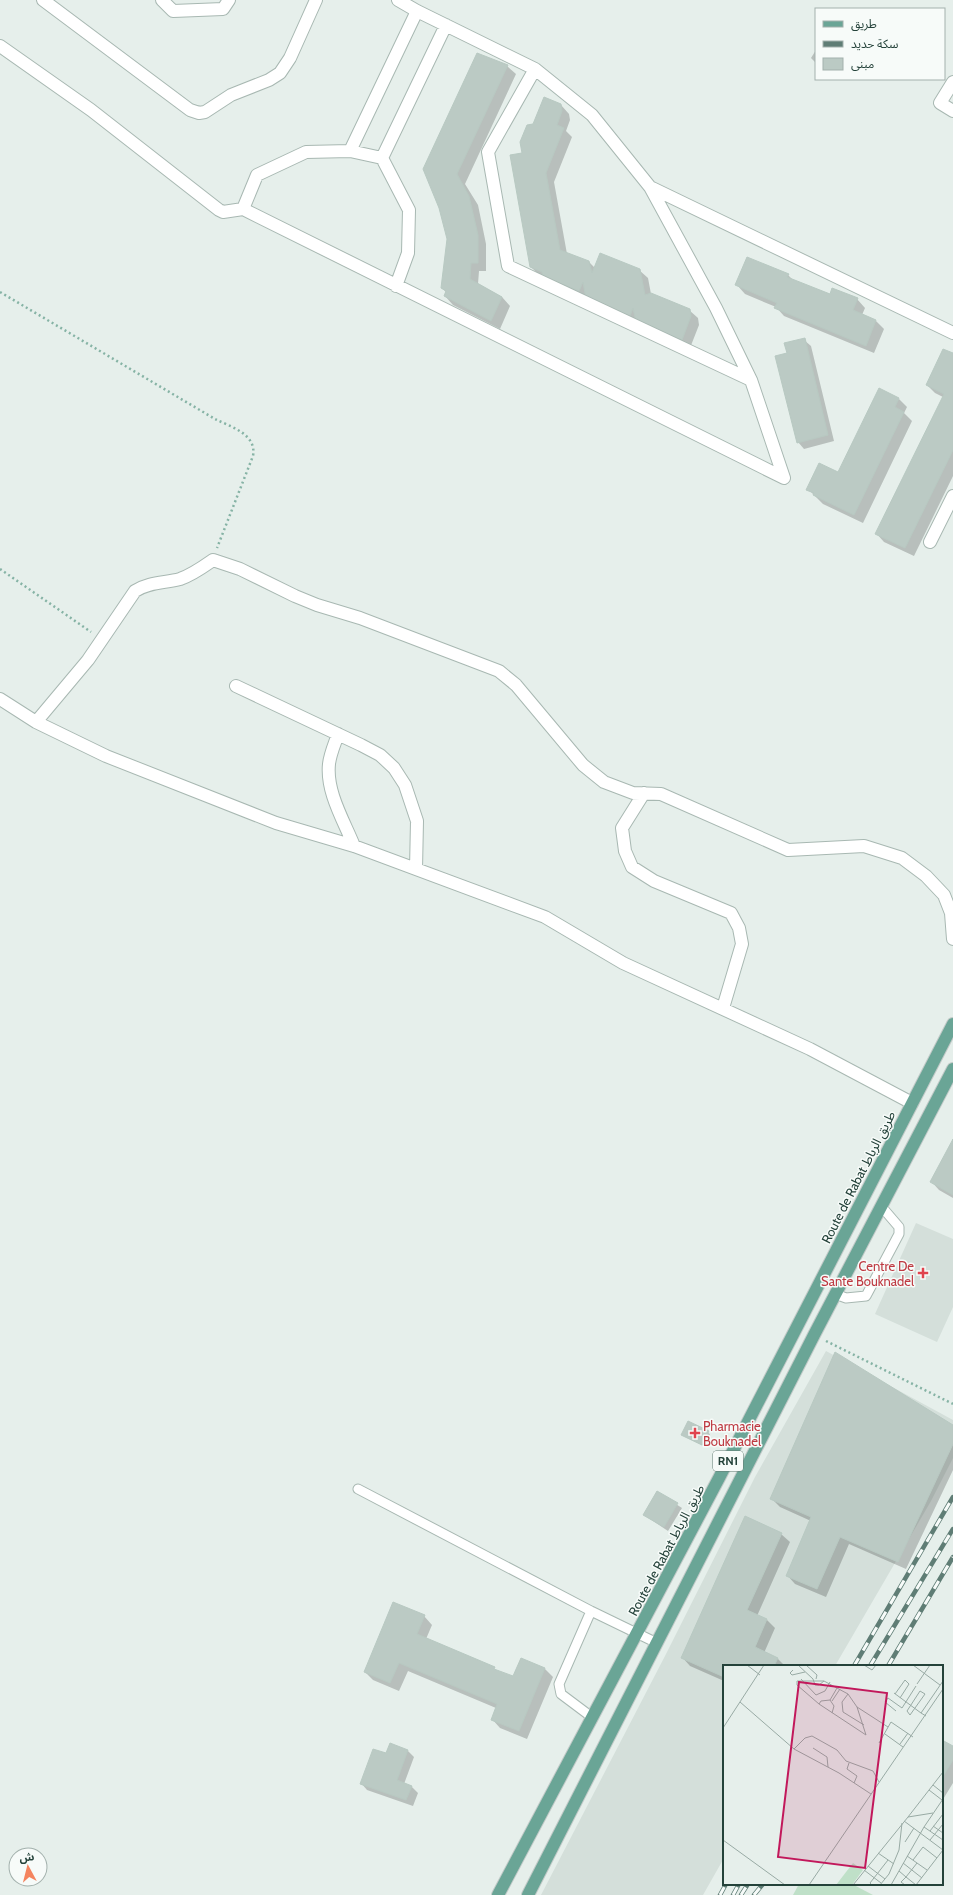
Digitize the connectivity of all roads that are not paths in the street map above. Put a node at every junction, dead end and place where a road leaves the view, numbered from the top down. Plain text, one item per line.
1 (43, 0) edge
2 (162, 0) edge
3 (229, 0) edge
4 (316, 0) edge
5 (398, 0) edge
6 (417, 11) junction
7 (446, 25) junction
8 (0, 46) edge
9 (535, 68) junction
10 (953, 82) edge
11 (953, 111) edge
12 (350, 151) junction
13 (382, 158) junction
14 (650, 187) junction
15 (243, 209) junction
16 (396, 286) junction
17 (953, 334) edge
18 (751, 380) junction
19 (953, 496) edge
20 (930, 542) dead end
21 (236, 686) dead end
22 (0, 699) edge
23 (36, 722) junction
24 (338, 734) junction
25 (644, 793) junction
26 (354, 846) junction
27 (416, 869) junction
28 (953, 939) edge
29 (723, 1008) junction
30 (953, 1024) edge
31 (953, 1069) edge
32 (912, 1103) junction
33 (881, 1206) junction
34 (818, 1286) junction
35 (835, 1294) junction
36 (720, 1478) junction
37 (358, 1488) dead end
38 (736, 1488) junction
39 (592, 1611) junction
40 (638, 1634) junction
41 (657, 1643) junction
42 (593, 1718) junction
43 (498, 1895) edge
44 (528, 1895) edge

1 - 4 street
2 - 3 street
5 - 6 street
6 - 7 street
6 - 12 street
7 - 9 street
7 - 13 street
8 - 15 street
9 - 14 street
9 - 18 street
10 - 11 street
12 - 13 street
12 - 15 street
13 - 16 street
14 - 17 street
14 - 18 street
15 - 16 street
16 - 18 street
19 - 20 street
21 - 24 street
22 - 23 street
23 - 25 street
23 - 26 street
24 - 26 street
24 - 27 street
25 - 28 street
25 - 29 street
26 - 27 street
27 - 29 street
29 - 32 street
30 - 32 main road, Route de Rabat طريق الرباط / RN1
31 - 33 main road, RN1
32 - 34 main road, Route de Rabat طريق الرباط / RN1
33 - 35 main road, RN1
33 - 35 lane
34 - 35 main road
34 - 36 main road, Route de Rabat طريق الرباط / RN1
35 - 38 main road, RN1
36 - 38 main road
36 - 40 main road, Route de Rabat طريق الرباط / RN1
37 - 39 lane
38 - 41 main road, RN1
39 - 40 lane
39 - 42 lane
40 - 41 lane
40 - 42 main road, Route de Rabat طريق الرباط / RN1
41 - 44 main road, RN1
42 - 43 main road, Route de Rabat طريق الرباط / RN1

